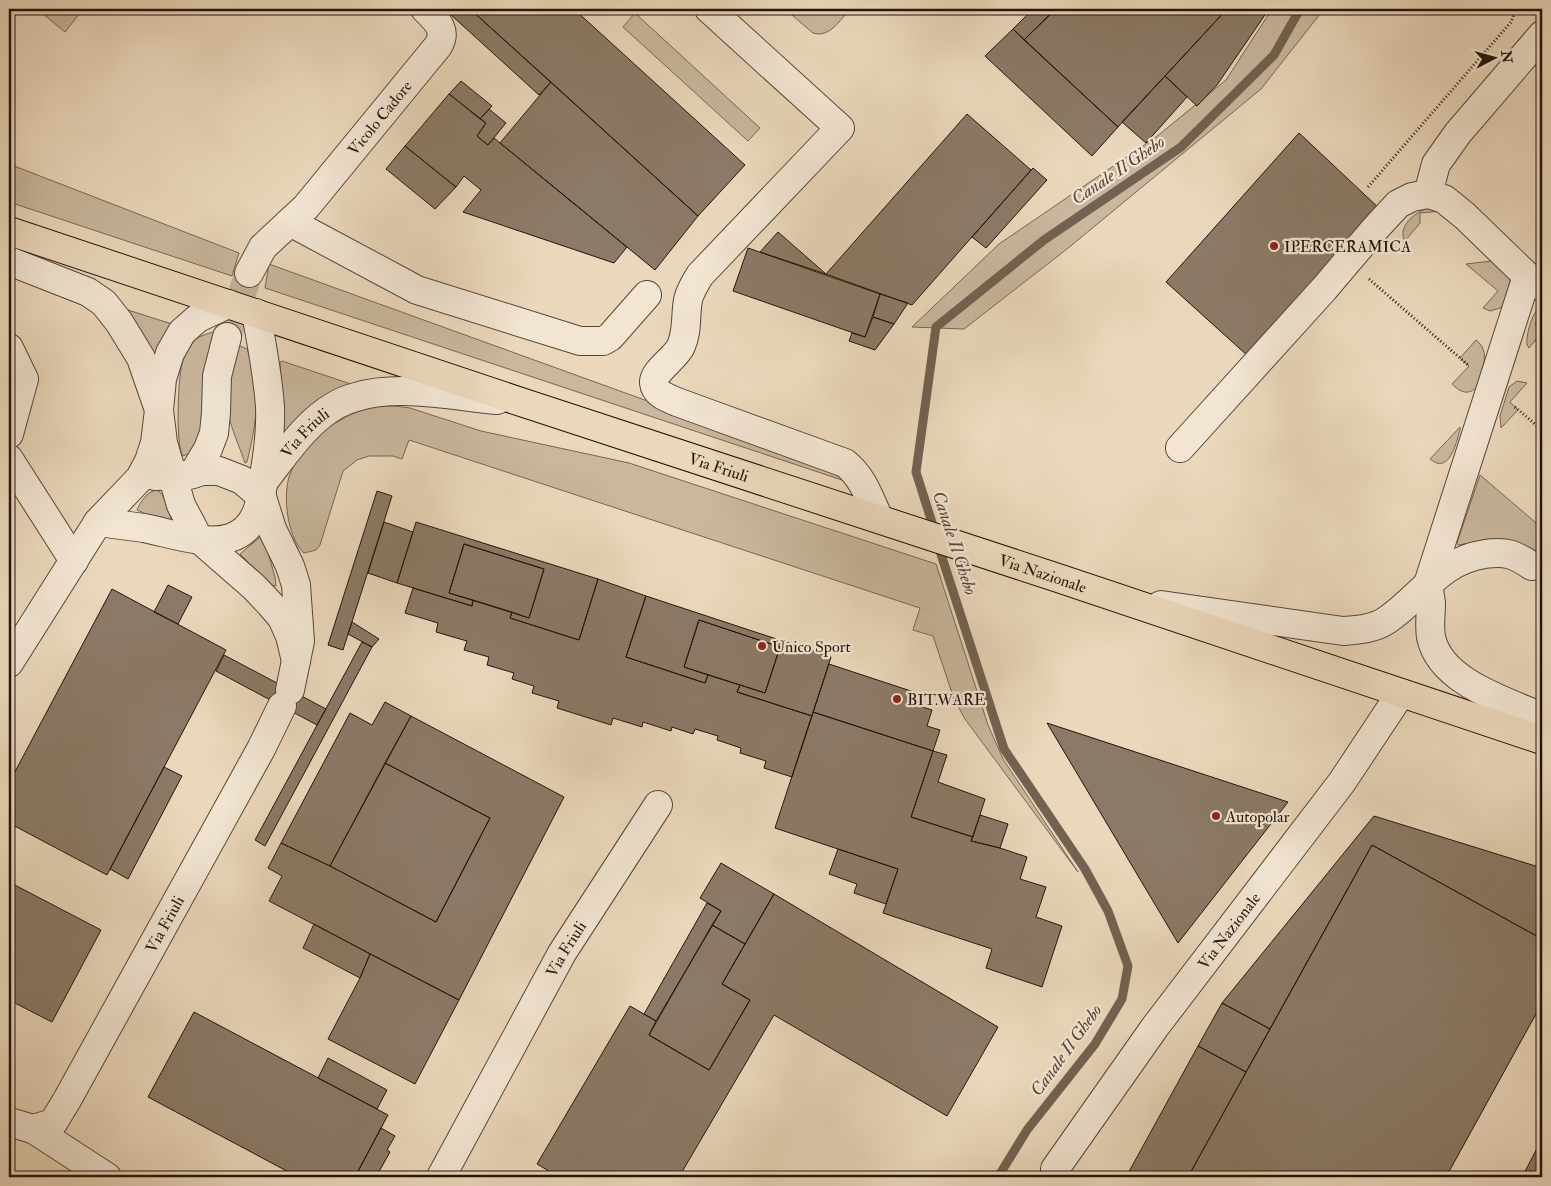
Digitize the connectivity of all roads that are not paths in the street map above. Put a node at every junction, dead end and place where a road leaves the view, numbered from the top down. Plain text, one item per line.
1 (425, 9) edge
2 (708, 9) edge
3 (1542, 35) edge
4 (1428, 194) junction
5 (290, 222) junction
6 (9, 231) edge
7 (9, 261) edge
8 (249, 273) tunnel mouth
9 (1535, 281) edge
10 (647, 295) dead end
11 (228, 304) junction
12 (256, 313) junction
13 (228, 337) tunnel mouth
14 (9, 348) edge
15 (524, 403) junction
16 (159, 410) junction
17 (216, 413) junction
18 (9, 434) edge
19 (1180, 448) dead end
20 (9, 459) edge
21 (183, 474) junction
22 (256, 486) junction
23 (126, 494) junction
24 (879, 519) junction
25 (98, 522) junction
26 (912, 530) joint
27 (199, 539) junction
28 (74, 561) junction
29 (1532, 566) dead end
30 (1428, 584) junction
31 (1120, 599) junction
32 (296, 661) junction
33 (9, 663) edge
34 (1401, 693) junction
35 (1542, 718) edge
36 (1542, 740) edge
37 (658, 805) dead end
38 (21, 1125) edge
39 (1055, 1169) dead end
40 (107, 1177) edge
41 (441, 1177) edge

1 - 5 street, Vicolo Cadore
2 - 24 street
3 - 4 street
4 - 9 street
4 - 19 street
5 - 8 street, Vicolo Cadore
5 - 10 street
6 - 11 main road, Via Friuli
7 - 16 street, Via Friuli
9 - 30 street
11 - 12 main road, Via Friuli
11 - 16 street, Via Friuli
12 - 15 main road, Via Friuli
12 - 22 street, Via Friuli
13 - 17 street
14 - 18 street
15 - 22 street, Via Friuli
15 - 24 main road, Via Friuli
16 - 21 street, Via Friuli
16 - 23 street
17 - 21 street
17 - 22 street
20 - 28 street
21 - 22 street
21 - 23 street
21 - 27 street, Via Friuli
22 - 27 street
22 - 32 street, Via Friuli
23 - 25 street
24 - 26 main road, Via Friuli
25 - 27 street
25 - 28 street
26 - 31 main road, Via Nazionale
27 - 32 street, Via Friuli
28 - 33 street
29 - 30 street
30 - 31 street
30 - 35 street
31 - 34 main road, Via Nazionale
32 - 38 street, Via Friuli
34 - 36 main road, Via Nazionale
34 - 39 street, Via Nazionale
37 - 41 street, Via Friuli
38 - 40 street, Via Friuli

